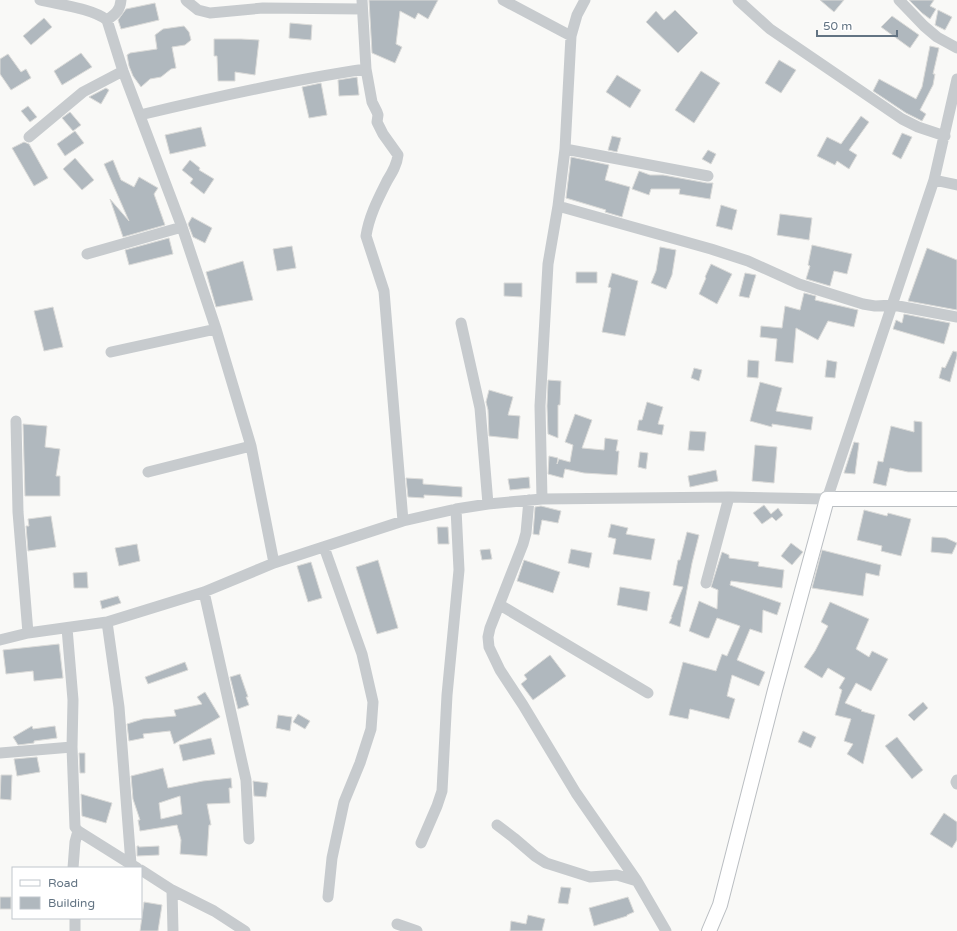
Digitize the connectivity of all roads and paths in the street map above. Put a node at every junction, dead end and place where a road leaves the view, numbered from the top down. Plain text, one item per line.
1 (40, 0) edge
2 (121, 0) edge
3 (186, 0) edge
4 (503, 0) edge
5 (585, 0) edge
6 (738, 0) edge
7 (899, 0) edge
8 (362, 4) edge
9 (107, 20) junction
10 (571, 36) junction
11 (957, 48) edge
12 (366, 69) junction
13 (124, 71) junction
14 (957, 79) edge
15 (140, 115) junction
16 (945, 136) junction
17 (29, 137) dead end
18 (565, 149) junction
19 (708, 176) dead end
20 (934, 180) junction
21 (957, 186) edge
22 (558, 206) junction
23 (182, 227) junction
24 (87, 254) dead end
25 (893, 305) junction
26 (957, 317) edge
27 (461, 323) dead end
28 (216, 329) junction
29 (111, 352) dead end
30 (16, 421) dead end
31 (251, 446) junction
32 (148, 472) dead end
33 (729, 497) junction
34 (542, 499) junction
35 (827, 499) junction
36 (957, 499) edge
37 (529, 500) junction
38 (488, 504) junction
39 (456, 509) junction
40 (403, 521) junction
41 (324, 547) junction
42 (274, 563) junction
43 (706, 583) dead end
44 (204, 592) junction
45 (500, 605) junction
46 (106, 622) junction
47 (67, 628) junction
48 (28, 633) junction
49 (0, 640) edge
50 (648, 693) dead end
51 (72, 748) junction
52 (0, 753) edge
53 (957, 780) edge
54 (957, 784) edge
55 (497, 825) dead end
56 (78, 831) junction
57 (249, 839) dead end
58 (420, 843) dead end
59 (621, 857) junction
60 (73, 867) edge
61 (135, 867) edge
62 (137, 867) edge
63 (142, 871) edge
64 (617, 876) junction
65 (637, 881) junction
66 (172, 890) junction
67 (328, 897) dead end
68 (75, 919) edge
69 (397, 924) dead end
70 (75, 931) edge
71 (173, 931) edge
72 (245, 931) edge
73 (417, 931) edge
74 (666, 931) edge
75 (709, 931) edge

1 - 9 street
2 - 9 street
3 - 8 street
4 - 10 street
5 - 10 street
6 - 16 street
7 - 11 street
8 - 12 street
9 - 13 street
10 - 18 street
12 - 15 street
12 - 40 street
13 - 15 street
13 - 17 street
14 - 16 street
15 - 23 street
16 - 20 street
18 - 19 street
18 - 22 street
20 - 21 street
20 - 25 street
22 - 25 street
22 - 34 street
23 - 24 street
23 - 28 street
25 - 26 street
25 - 35 street
27 - 38 street
28 - 29 street
28 - 31 street
30 - 48 street
31 - 32 street
31 - 42 street
33 - 34 street
33 - 35 street
33 - 43 street
34 - 37 street
35 - 36 main road
35 - 75 main road
37 - 38 street
37 - 45 street
38 - 39 street
39 - 40 street
39 - 58 street
40 - 41 street
41 - 42 street
41 - 67 street
42 - 44 street
44 - 46 street
44 - 57 street
45 - 50 street
45 - 59 street
46 - 47 street
46 - 62 street
47 - 48 street
47 - 51 street
48 - 49 street
51 - 52 street
51 - 56 street
53 - 54 street
55 - 64 street
56 - 60 street
56 - 61 street
59 - 64 street
59 - 65 street
63 - 66 street
64 - 65 street
65 - 74 street
66 - 71 street
66 - 72 street
68 - 70 street
69 - 73 street

